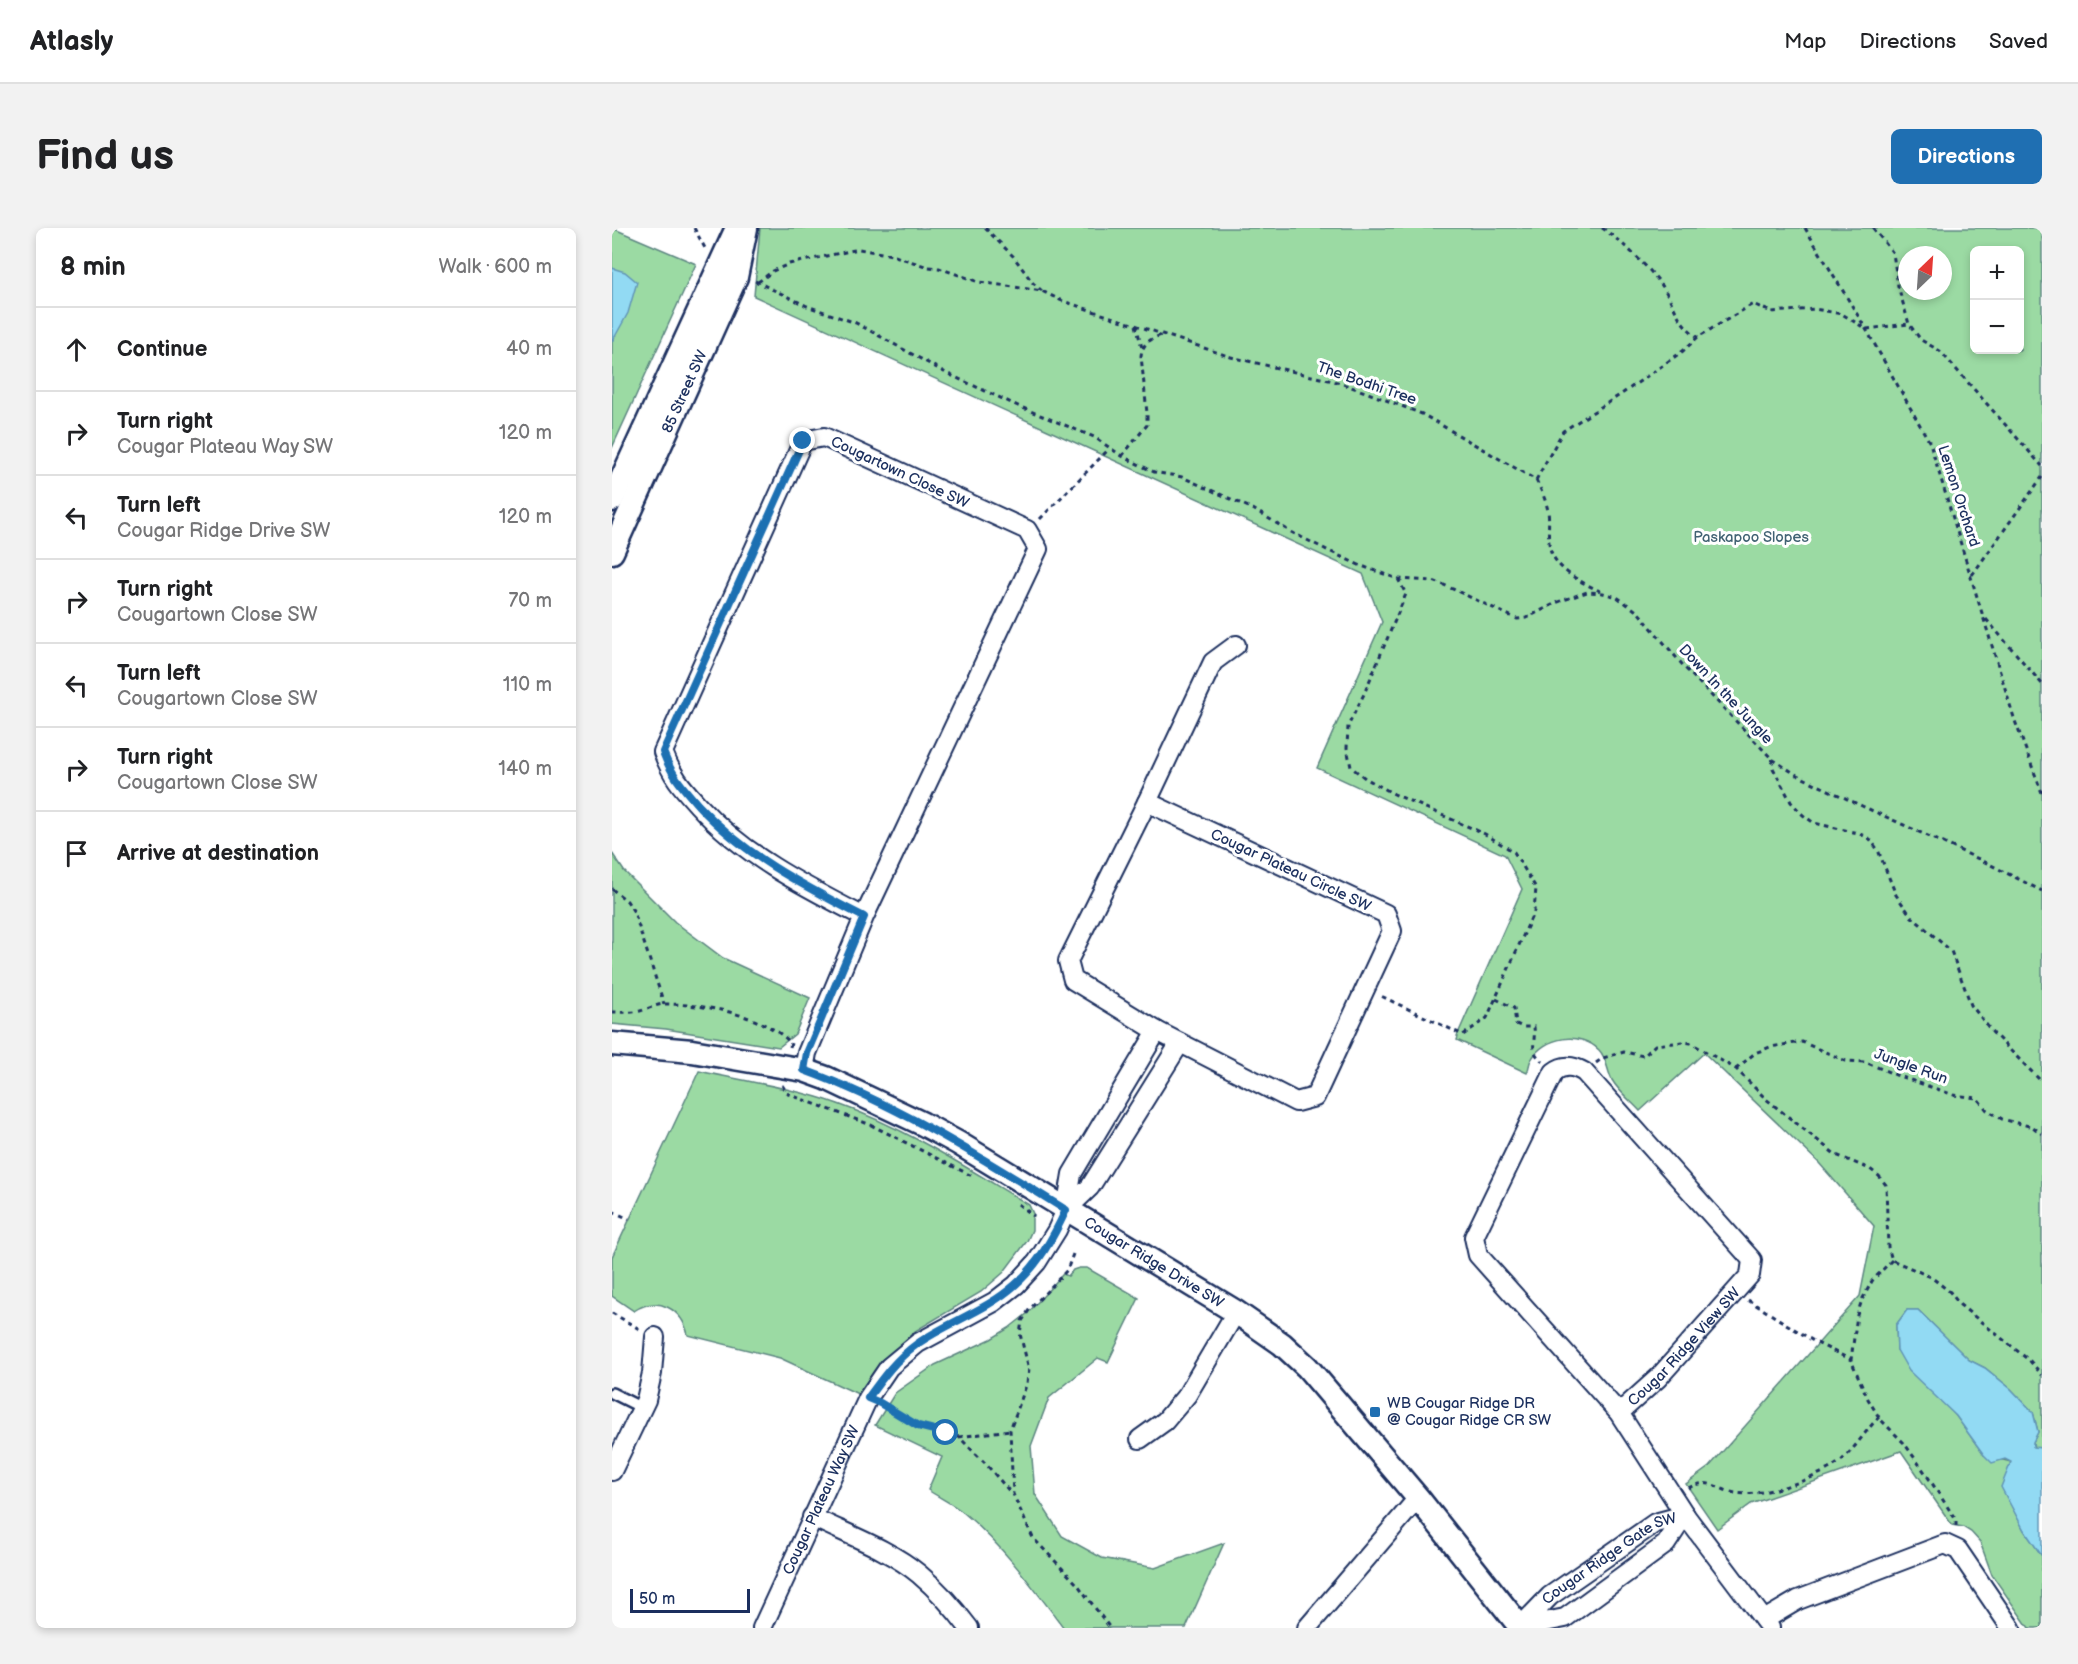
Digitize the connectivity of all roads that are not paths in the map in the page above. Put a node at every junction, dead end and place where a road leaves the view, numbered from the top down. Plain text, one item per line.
1 (737, 228) edge
2 (746, 228) edge
3 (612, 500) edge
4 (612, 552) edge
5 (1236, 645) dead end
6 (1147, 802) junction
7 (864, 917) junction
8 (1157, 1031) junction
9 (1180, 1043) junction
10 (612, 1044) edge
11 (804, 1070) junction
12 (1066, 1210) junction
13 (1236, 1312) junction
14 (655, 1337) road end
15 (612, 1394) edge
16 (642, 1408) junction
17 (1619, 1413) junction
18 (1140, 1439) dead end
19 (612, 1471) edge
20 (1418, 1498) junction
21 (1685, 1515) junction
22 (812, 1517) junction
23 (1767, 1624) edge
24 (762, 1628) edge
25 (969, 1628) edge
26 (1307, 1628) edge
27 (1521, 1628) edge
28 (2011, 1628) edge

1 - 3 street, 85 Street SW
2 - 4 street, 85 Street SW
5 - 6 street
6 - 8 street, Cougar Plateau Circle SW
6 - 9 street, Cougar Plateau Circle SW
7 - 7 street, Cougartown Close SW
7 - 11 street
8 - 9 street, Cougar Plateau Circle SW
8 - 12 street
9 - 12 street
10 - 11 street, Cougar Ridge Drive SW
11 - 12 street, Cougar Ridge Drive SW
12 - 13 street, Cougar Ridge Drive SW
12 - 22 street, Cougar Plateau Way SW
13 - 18 street
13 - 20 street, Cougar Ridge Drive SW
14 - 16 street
15 - 16 lane
16 - 19 street
17 - 17 street, Cougar Ridge View SW
17 - 21 street
20 - 26 street
20 - 27 street, Cougar Ridge Drive SW
21 - 23 street
21 - 27 street, Cougar Ridge Gate SW
21 - 27 street, Cougar Ridge Gate SW
22 - 24 street, Cougar Plateau Way SW
22 - 25 street
23 - 28 street

